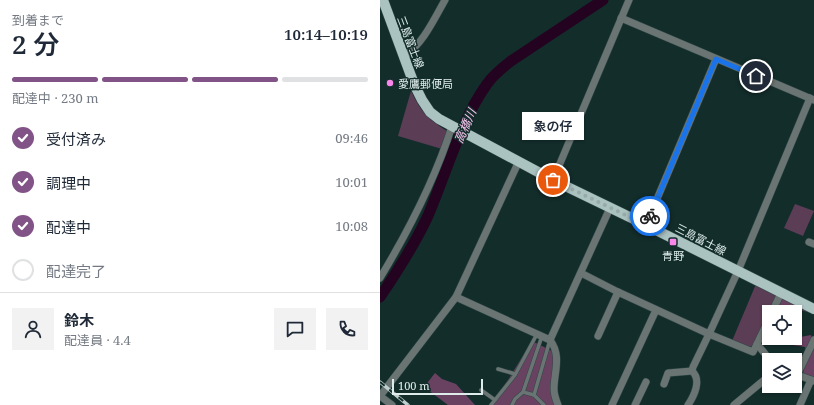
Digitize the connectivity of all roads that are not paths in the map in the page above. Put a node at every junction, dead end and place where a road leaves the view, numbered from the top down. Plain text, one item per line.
1 (383, 0) edge
2 (445, 0) edge
3 (629, 0) edge
4 (621, 18) junction
5 (404, 57) junction
6 (716, 59) junction
7 (812, 99) edge
8 (452, 126) junction
9 (519, 161) junction
10 (553, 180) junction
11 (610, 208) junction
12 (646, 225) junction
13 (738, 271) junction
14 (581, 273) junction
15 (380, 278) edge
16 (618, 292) junction
17 (781, 293) junction
18 (456, 297) junction
19 (775, 305) edge
20 (814, 309) edge
21 (656, 310) junction
22 (709, 334) junction
23 (762, 334) edge
24 (539, 335) junction
25 (598, 336) dead end
26 (550, 340) junction
27 (814, 340) edge
28 (757, 344) junction
29 (764, 353) edge
30 (802, 363) edge
31 (498, 369) dead end
32 (692, 371) junction
33 (515, 374) junction
34 (802, 377) edge
35 (813, 381) edge
36 (646, 382) dead end
37 (762, 382) edge
38 (664, 384) dead end
39 (481, 390) dead end
40 (523, 392) junction
41 (534, 394) junction
42 (380, 396) edge
43 (495, 400) junction
44 (392, 405) edge
45 (491, 405) edge
46 (512, 405) edge
47 (544, 405) edge
48 (558, 405) edge
49 (612, 405) edge
50 (635, 405) edge
51 (688, 405) edge
52 (734, 405) edge
53 (800, 405) edge

1 - 5 main road, 三島富士線
2 - 5 street
3 - 4 street
4 - 6 street
4 - 10 street
5 - 8 main road, 三島富士線
6 - 7 street
6 - 12 street
7 - 13 street
8 - 9 main road, 三島富士線
8 - 15 street
9 - 10 main road, 三島富士線
9 - 18 street
10 - 11 main road, 三島富士線
11 - 12 main road, 三島富士線
11 - 14 street
12 - 13 main road, 三島富士線
13 - 17 main road, 三島富士線
13 - 22 street
14 - 16 street
14 - 26 street
16 - 21 street
16 - 25 street
17 - 19 street
17 - 20 main road, 三島富士線
18 - 24 street
18 - 42 street
21 - 22 street
21 - 49 street
22 - 28 street
22 - 32 street
23 - 28 street
24 - 26 street
24 - 33 lane
24 - 40 lane
26 - 41 lane
26 - 48 street
27 - 30 street
28 - 29 street
31 - 33 lane
32 - 38 street
32 - 51 street
33 - 43 lane
34 - 35 street
35 - 53 street
36 - 50 street
37 - 52 street
39 - 43 lane
40 - 41 lane
40 - 46 lane
41 - 47 lane
42 - 44 street
43 - 45 lane

